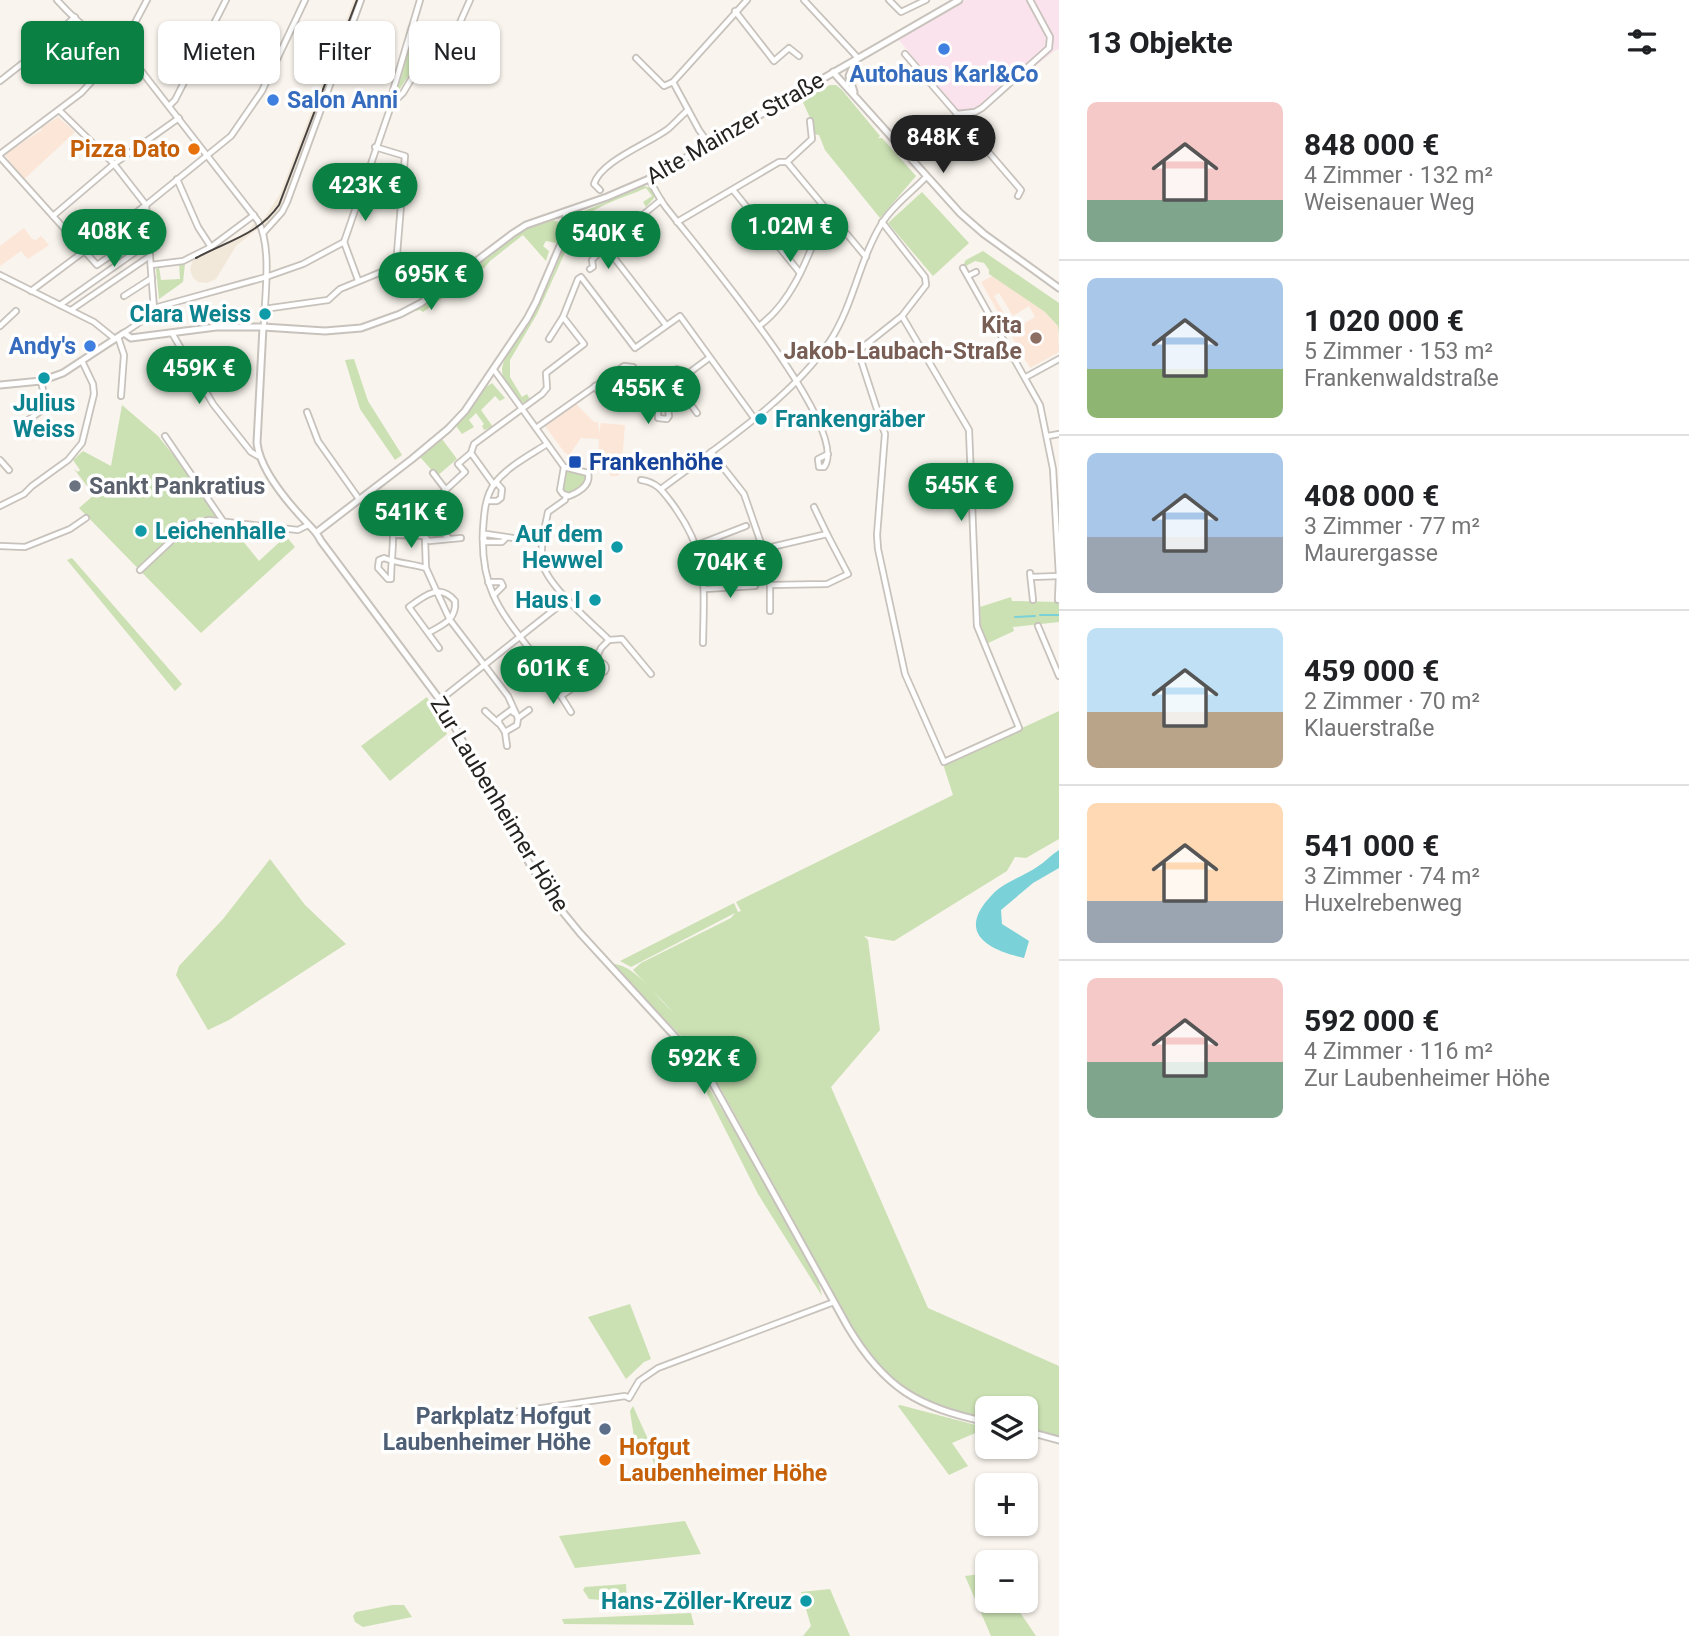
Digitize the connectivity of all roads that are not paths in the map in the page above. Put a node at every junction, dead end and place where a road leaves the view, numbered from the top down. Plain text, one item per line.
1 (57, 0) edge
2 (147, 0) edge
3 (226, 0) edge
4 (305, 0) edge
5 (361, 0) edge
6 (420, 0) edge
7 (470, 0) edge
8 (747, 0) edge
9 (804, 0) edge
10 (889, 0) edge
11 (926, 0) edge
12 (959, 0) edge
13 (1030, 0) edge
14 (735, 11) junction
15 (75, 17) junction
16 (80, 21) edge
17 (136, 21) edge
18 (905, 54) dead end
19 (799, 56) dead end
20 (636, 58) dead end
21 (858, 58) junction
22 (834, 72) junction
23 (144, 73) edge
24 (0, 81) edge
25 (673, 82) junction
26 (89, 84) edge
27 (857, 98) junction
28 (392, 103) junction
29 (170, 105) junction
30 (59, 110) junction
31 (688, 110) junction
32 (971, 113) junction
33 (179, 118) junction
34 (810, 121) dead end
35 (709, 144) junction
36 (375, 147) junction
37 (0, 155) edge
38 (209, 156) junction
39 (787, 162) junction
40 (114, 164) junction
41 (926, 177) junction
42 (177, 178) junction
43 (649, 178) junction
44 (600, 190) dead end
45 (733, 190) junction
46 (1018, 196) dead end
47 (661, 200) junction
48 (146, 205) junction
49 (827, 209) junction
50 (566, 212) junction
51 (254, 215) junction
52 (53, 216) junction
53 (677, 222) junction
54 (882, 222) junction
55 (148, 230) junction
56 (264, 232) junction
57 (149, 242) junction
58 (344, 242) junction
59 (605, 246) junction
60 (211, 247) junction
61 (85, 250) junction
62 (150, 256) junction
63 (866, 257) junction
64 (150, 265) junction
65 (963, 268) dead end
66 (590, 269) dead end
67 (976, 272) dead end
68 (800, 273) junction
69 (0, 275) edge
70 (968, 276) junction
71 (266, 277) junction
72 (152, 278) junction
73 (358, 280) junction
74 (1059, 288) edge
75 (31, 291) junction
76 (124, 296) dead end
77 (60, 305) junction
78 (154, 308) junction
79 (264, 309) junction
80 (71, 310) junction
81 (16, 311) dead end
82 (902, 316) junction
83 (563, 317) junction
84 (263, 325) junction
85 (0, 326) edge
86 (666, 326) junction
87 (758, 326) junction
88 (172, 333) junction
89 (119, 336) junction
90 (549, 340) dead end
91 (709, 358) junction
92 (1059, 359) edge
93 (82, 361) junction
94 (633, 367) dead end
95 (494, 369) junction
96 (686, 375) junction
97 (1026, 377) junction
98 (41, 381) junction
99 (797, 382) junction
100 (675, 383) junction
101 (0, 385) edge
102 (595, 386) junction
103 (121, 396) dead end
104 (685, 396) junction
105 (629, 406) dead end
106 (522, 409) junction
107 (668, 409) dead end
108 (307, 412) dead end
109 (697, 413) dead end
110 (754, 418) junction
111 (536, 428) junction
112 (37, 433) dead end
113 (1059, 433) edge
114 (165, 436) dead end
115 (1048, 436) junction
116 (547, 444) junction
117 (711, 452) junction
118 (471, 453) junction
119 (828, 454) dead end
120 (258, 456) junction
121 (0, 460) edge
122 (564, 467) junction
123 (9, 470) dead end
124 (433, 473) dead end
125 (641, 481) dead end
126 (495, 484) junction
127 (662, 489) junction
128 (446, 490) junction
129 (566, 496) junction
130 (359, 499) junction
131 (487, 501) junction
132 (0, 506) edge
133 (814, 507) dead end
134 (424, 510) junction
135 (86, 518) dead end
136 (223, 522) junction
137 (308, 525) junction
138 (746, 526) dead end
139 (317, 531) junction
140 (827, 534) junction
141 (397, 536) dead end
142 (425, 536) junction
143 (461, 538) dead end
144 (483, 538) junction
145 (520, 539) dead end
146 (697, 545) junction
147 (0, 547) edge
148 (763, 549) junction
149 (391, 561) junction
150 (426, 568) junction
151 (139, 570) dead end
152 (1059, 576) edge
153 (488, 582) junction
154 (770, 585) junction
155 (755, 586) dead end
156 (705, 589) junction
157 (436, 590) junction
158 (494, 595) junction
159 (1033, 600) dead end
160 (1058, 600) edge
161 (571, 604) junction
162 (770, 611) dead end
163 (450, 620) junction
164 (1038, 626) dead end
165 (428, 634) junction
166 (520, 636) junction
167 (609, 639) junction
168 (703, 643) dead end
169 (439, 648) dead end
170 (483, 664) junction
171 (597, 664) dead end
172 (1057, 666) edge
173 (651, 674) dead end
174 (1059, 676) edge
175 (555, 687) junction
176 (560, 695) junction
177 (553, 696) dead end
178 (440, 699) junction
179 (529, 710) dead end
180 (485, 711) dead end
181 (571, 712) dead end
182 (517, 716) junction
183 (499, 723) junction
184 (505, 732) junction
185 (507, 746) dead end
186 (834, 1302) junction
187 (515, 1412) dead end
188 (975, 1419) edge
189 (1038, 1434) edge
190 (1059, 1440) edge

1 - 15 street
2 - 17 street
3 - 29 street
4 - 38 street
5 - 56 street
6 - 28 street
7 - 28 street
8 - 14 street
9 - 21 street
10 - 11 street
12 - 21 street, Alte Mainzer Straße
13 - 32 street
14 - 19 street
14 - 25 street
15 - 16 street
15 - 24 street
18 - 32 street
20 - 25 street
21 - 22 street, Alte Mainzer Straße
21 - 27 street
22 - 27 street
22 - 35 street, Alte Mainzer Straße
23 - 29 street
25 - 31 street
26 - 30 street
27 - 41 street
28 - 36 street
29 - 33 street
30 - 37 street
30 - 40 street
31 - 35 street
31 - 44 street
32 - 46 street
33 - 38 street
33 - 40 street
34 - 39 street
35 - 43 street, Alte Mainzer Straße
36 - 58 street
36 - 73 street
37 - 52 street
38 - 42 street
38 - 51 street
39 - 45 street
39 - 49 street
40 - 48 street
40 - 52 street
41 - 54 street
41 - 74 street
42 - 48 street
42 - 60 street
43 - 47 street
43 - 50 street, Alte Mainzer Straße
45 - 53 street
45 - 68 street
47 - 53 street
47 - 59 street
48 - 55 street
48 - 61 street
49 - 63 street
49 - 68 street
50 - 84 street, Alte Mainzer Straße
50 - 95 street
51 - 56 street
51 - 60 street
52 - 61 street
53 - 87 street
54 - 63 street
54 - 82 street
55 - 57 street
55 - 61 street
56 - 71 street
57 - 62 street
57 - 77 street
58 - 71 street
58 - 73 street
59 - 66 street
59 - 86 street
60 - 64 street
61 - 75 street
62 - 64 street
62 - 80 street
63 - 99 street
64 - 72 street
65 - 70 street
67 - 70 street
68 - 87 street
69 - 75 street
70 - 97 street
71 - 78 street
71 - 79 street
72 - 76 street
72 - 78 street
73 - 79 street
75 - 77 street
77 - 80 street
78 - 89 street
79 - 84 street
80 - 89 street
81 - 85 street
82 - 82 street
83 - 86 street
83 - 90 street
83 - 106 street
84 - 88 street, Alte Mainzer Straße
84 - 120 street
86 - 91 street
87 - 99 street
88 - 89 street, Alte Mainzer Straße
88 - 120 street
89 - 93 street
89 - 103 street
91 - 96 street
91 - 110 street
92 - 97 street
93 - 98 street
93 - 132 street
94 - 102 street
95 - 106 street
95 - 130 street
96 - 100 street
96 - 100 street
97 - 115 street
98 - 101 street
98 - 112 street
99 - 110 street
99 - 119 street
100 - 104 street
102 - 105 street
102 - 111 street
104 - 107 street
104 - 109 street
106 - 111 street
106 - 118 street
108 - 130 street
110 - 117 street
111 - 116 street
113 - 115 street
114 - 136 street
115 - 152 street
116 - 122 street
116 - 126 street
117 - 127 street
117 - 148 street
118 - 126 street
118 - 128 street
120 - 137 street, Zur Laubenheimer Höhe
121 - 123 street
122 - 129 street
122 - 129 street
124 - 128 street
125 - 127 street
126 - 131 street
126 - 131 street
127 - 146 street
128 - 134 street
129 - 161 street
130 - 139 street
131 - 144 street
133 - 140 street
134 - 142 street
134 - 149 street
135 - 147 street
136 - 137 street
136 - 151 street
137 - 139 street, Zur Laubenheimer Höhe
138 - 146 street
139 - 178 street, Zur Laubenheimer Höhe
140 - 148 street
140 - 154 street
141 - 142 street
142 - 143 street
142 - 150 street
144 - 145 street
144 - 153 street
146 - 156 street
148 - 154 street
149 - 149 street
149 - 150 street
150 - 157 street
152 - 159 street
152 - 160 street
153 - 158 street
153 - 158 street
154 - 162 street
155 - 156 street
156 - 168 street
157 - 163 street
157 - 163 street
157 - 165 street
158 - 166 street
161 - 166 street
161 - 167 street
163 - 165 street
163 - 170 street
164 - 172 street
165 - 169 street
166 - 170 street
166 - 175 street
167 - 171 street
167 - 173 street
170 - 178 street
170 - 182 street
172 - 174 street
175 - 176 street
175 - 176 street
176 - 177 street
176 - 181 street
178 - 186 street, Zur Laubenheimer Höhe
179 - 182 street
180 - 183 street
182 - 183 street
182 - 184 street
183 - 184 street
184 - 185 street
186 - 187 street
186 - 188 street, Zur Laubenheimer Höhe
189 - 190 street

